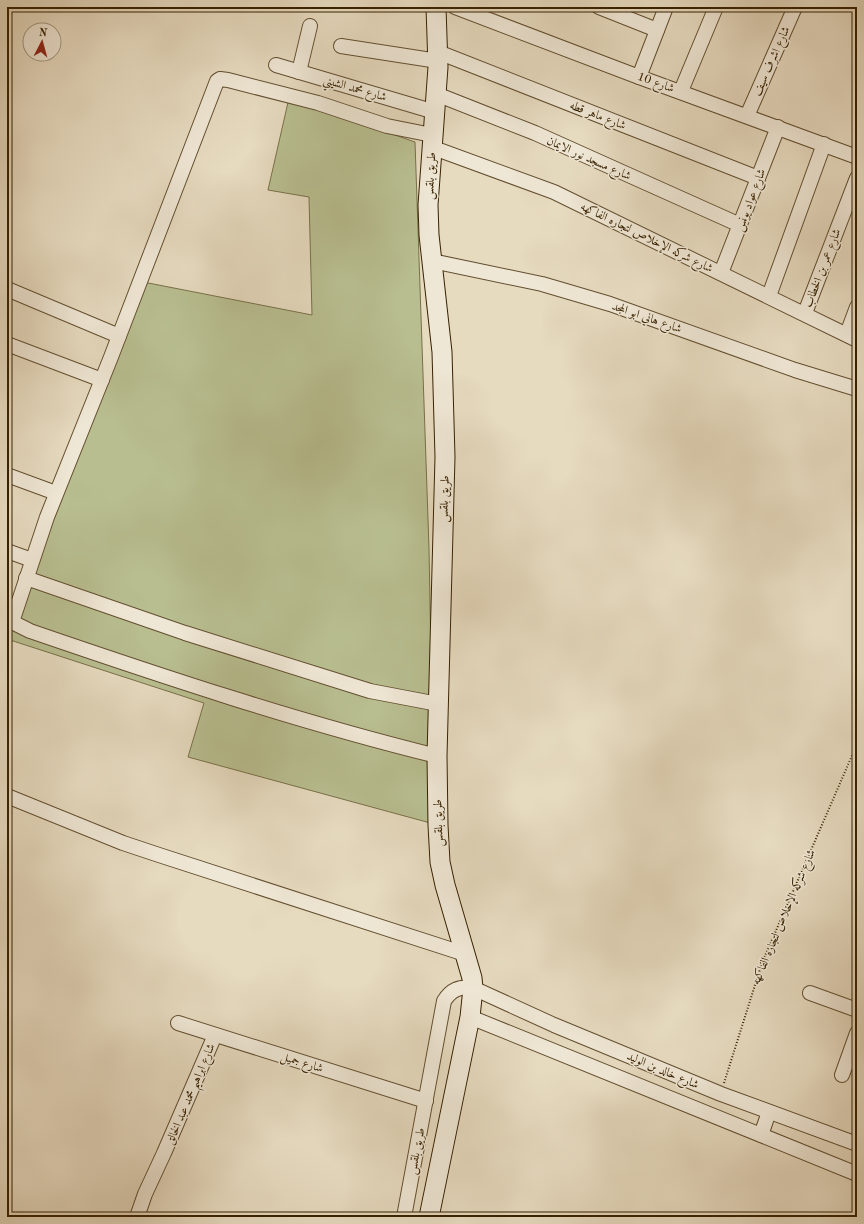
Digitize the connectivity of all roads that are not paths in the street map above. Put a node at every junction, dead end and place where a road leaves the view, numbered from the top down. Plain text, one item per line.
1 (436, 7) edge
2 (455, 7) edge
3 (599, 7) edge
4 (666, 7) edge
5 (716, 7) edge
6 (795, 7) edge
7 (310, 26) dead end
8 (657, 30) junction
9 (341, 46) dead end
10 (438, 57) junction
11 (276, 65) dead end
12 (299, 72) junction
13 (639, 77) junction
14 (681, 92) junction
15 (435, 103) junction
16 (747, 116) junction
17 (778, 127) junction
18 (432, 141) junction
19 (824, 144) junction
20 (857, 156) edge
21 (758, 178) junction
22 (857, 178) edge
23 (740, 225) junction
24 (432, 261) junction
25 (721, 273) junction
26 (7, 289) edge
27 (769, 296) junction
28 (857, 307) edge
29 (805, 314) junction
30 (119, 336) junction
31 (852, 337) edge
32 (7, 344) edge
33 (102, 380) junction
34 (857, 389) edge
35 (7, 475) edge
36 (56, 493) junction
37 (7, 551) edge
38 (32, 560) junction
39 (26, 578) junction
40 (438, 704) junction
41 (436, 756) junction
42 (7, 796) edge
43 (465, 954) junction
44 (472, 988) junction
45 (810, 992) dead end
46 (857, 1010) edge
47 (470, 1017) junction
48 (178, 1023) dead end
49 (857, 1034) edge
50 (215, 1035) junction
51 (842, 1075) dead end
52 (426, 1101) junction
53 (769, 1112) junction
54 (761, 1135) junction
55 (857, 1144) edge
56 (857, 1174) edge
57 (137, 1217) edge
58 (404, 1217) edge
59 (429, 1217) edge

1 - 10 main road, طريق بلقس
2 - 13 street, شارع 10
3 - 8 street
4 - 8 street
5 - 14 street
6 - 16 street, شارع اشرف سيف
7 - 12 street
8 - 13 street
9 - 10 street, شارع ماهر قطه
10 - 15 main road, طريق بلقس
10 - 21 street, شارع ماهر قطه
11 - 12 street, شارع محمد الشيني
12 - 15 street, شارع محمد الشيني
13 - 14 street, شارع 10
14 - 16 street, شارع 10
15 - 18 main road, طريق بلقس
15 - 23 street, شارع مسجد نور الايمان
16 - 17 street, شارع 10
17 - 19 street, شارع 10
17 - 21 street, شارع عواد يونس
18 - 24 main road, طريق بلقس
18 - 25 street, شارع شركه الإخلاص لتجاره الفاكهه
18 - 30 street, شارع شركه الإخلاص لتجاره الفاكهه
19 - 20 street, شارع 10
19 - 27 street
21 - 23 street, شارع عواد يونس
22 - 29 street, شارع عمر بن الخطاب
23 - 25 street, شارع عواد يونس
24 - 34 street, شارع هاني ابو المجد
24 - 40 main road, طريق بلقس
25 - 27 street, شارع شركه الإخلاص لتجاره الفاكهه
26 - 30 street
27 - 29 street, شارع شركه الإخلاص لتجاره الفاكهه
28 - 31 street
29 - 31 street, شارع شركه الإخلاص لتجاره الفاكهه
30 - 33 street
32 - 33 street
33 - 36 street
35 - 36 street
36 - 38 street
37 - 38 street
38 - 39 street
39 - 40 street
39 - 41 street
40 - 41 main road, طريق بلقس
41 - 43 main road, طريق بلقس
42 - 43 street
43 - 44 main road, طريق بلقس
44 - 47 main road, طريق بلقس
44 - 52 street, طريق بلقس
44 - 53 street, شارع خالد بن الوليد
45 - 46 street
47 - 54 street
47 - 59 main road, طريق بلقس
48 - 50 street, شارع جميل
49 - 51 street
50 - 52 street, شارع جميل
50 - 57 street, شارع ابراهيم محمد عبد الخالق
52 - 58 street, طريق بلقس
53 - 54 street
53 - 55 street, شارع خالد بن الوليد
54 - 56 street

